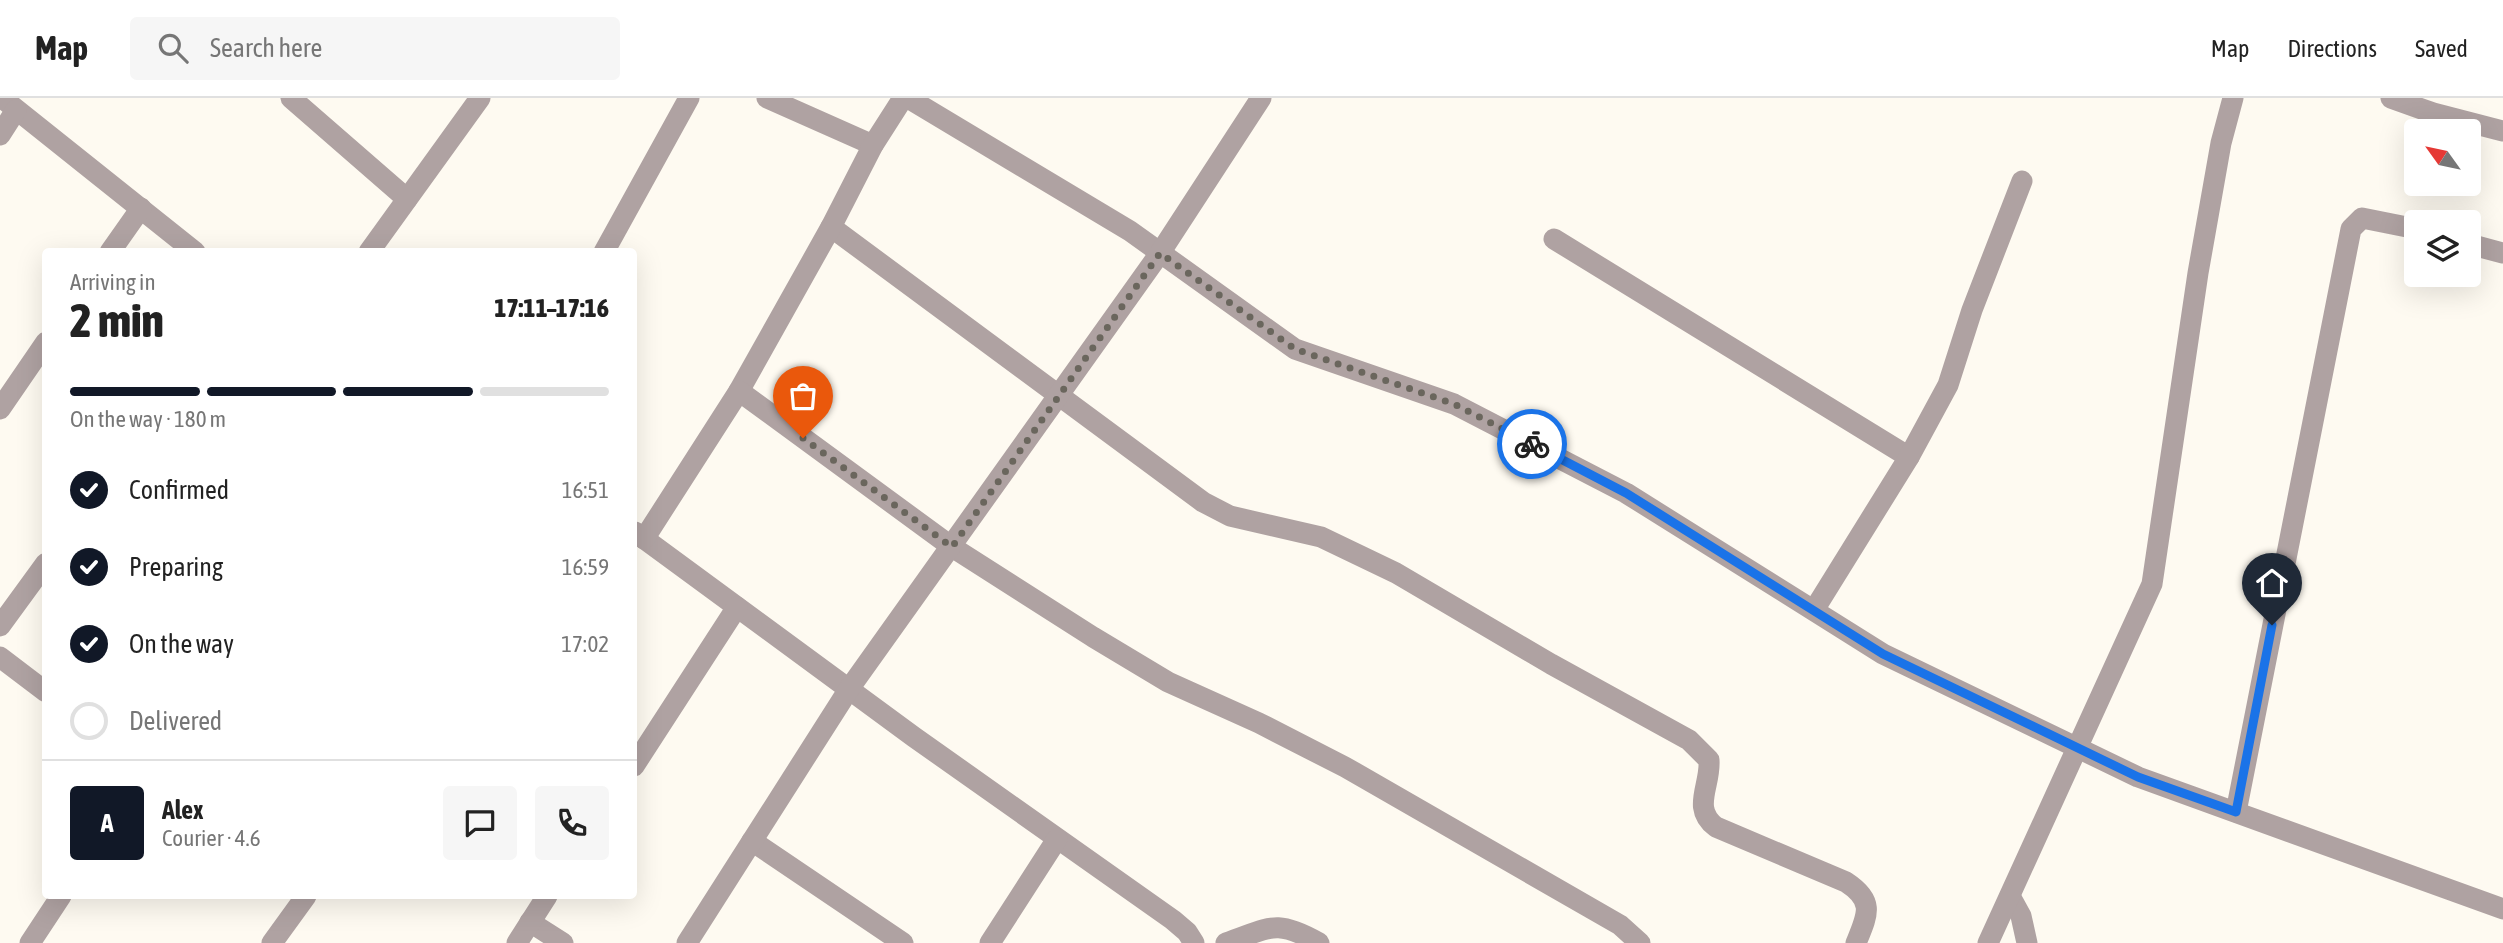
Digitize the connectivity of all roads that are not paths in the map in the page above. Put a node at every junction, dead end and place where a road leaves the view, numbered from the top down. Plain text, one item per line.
1 (291, 98) edge
2 (480, 98) edge
3 (689, 98) edge
4 (767, 98) edge
5 (905, 98) edge
6 (1261, 98) edge
7 (2233, 98) edge
8 (2390, 98) edge
9 (9, 104) edge
10 (2503, 131) edge
11 (0, 135) edge
12 (873, 145) junction
13 (2022, 181) dead end
14 (407, 199) junction
15 (141, 208) junction
16 (2404, 226) edge
17 (831, 227) junction
18 (1554, 239) dead end
19 (2481, 247) edge
20 (113, 248) edge
21 (190, 248) edge
22 (372, 248) edge
23 (606, 248) edge
24 (1160, 253) junction
25 (2503, 253) edge
26 (42, 348) edge
27 (739, 391) junction
28 (1059, 395) junction
29 (0, 409) edge
30 (1909, 457) junction
31 (639, 535) edge
32 (952, 547) junction
33 (42, 568) edge
34 (737, 607) junction
35 (1814, 610) junction
36 (3, 613) edge
37 (0, 657) edge
38 (42, 689) edge
39 (849, 689) junction
40 (2078, 748) junction
41 (637, 761) edge
42 (2236, 812) junction
43 (1057, 839) junction
44 (752, 841) junction
45 (2010, 896) junction
46 (59, 899) edge
47 (304, 899) edge
48 (545, 899) edge
49 (2503, 909) edge
50 (530, 922) junction
51 (30, 943) edge
52 (272, 943) edge
53 (517, 943) edge
54 (563, 943) edge
55 (687, 943) edge
56 (903, 943) edge
57 (990, 943) edge
58 (1194, 943) edge
59 (1226, 943) edge
60 (1319, 943) edge
61 (1640, 943) edge
62 (1856, 943) edge
63 (1988, 943) edge
64 (2027, 943) edge

1 - 14 street
2 - 14 street
3 - 23 street
4 - 12 street
5 - 12 street
5 - 24 street
6 - 24 street
7 - 40 street
8 - 10 street
9 - 11 street
9 - 15 street
12 - 17 street
13 - 30 street
14 - 22 street
15 - 20 street
15 - 21 street
16 - 42 street
17 - 27 street
17 - 28 street
18 - 30 street
19 - 25 street
24 - 28 street
24 - 35 street
26 - 29 street
27 - 31 street
27 - 32 street
28 - 32 street
28 - 62 street
30 - 35 street
31 - 34 street
32 - 39 street
32 - 61 street
33 - 36 street
34 - 39 street
34 - 41 street
35 - 40 street
37 - 38 street
39 - 43 street
39 - 44 street
40 - 42 street
40 - 45 street
42 - 49 street
43 - 57 street
43 - 58 street
44 - 55 street
44 - 56 street
45 - 63 street
45 - 64 street
46 - 51 street
47 - 52 street
48 - 50 street
50 - 53 street
50 - 54 street
59 - 60 street

